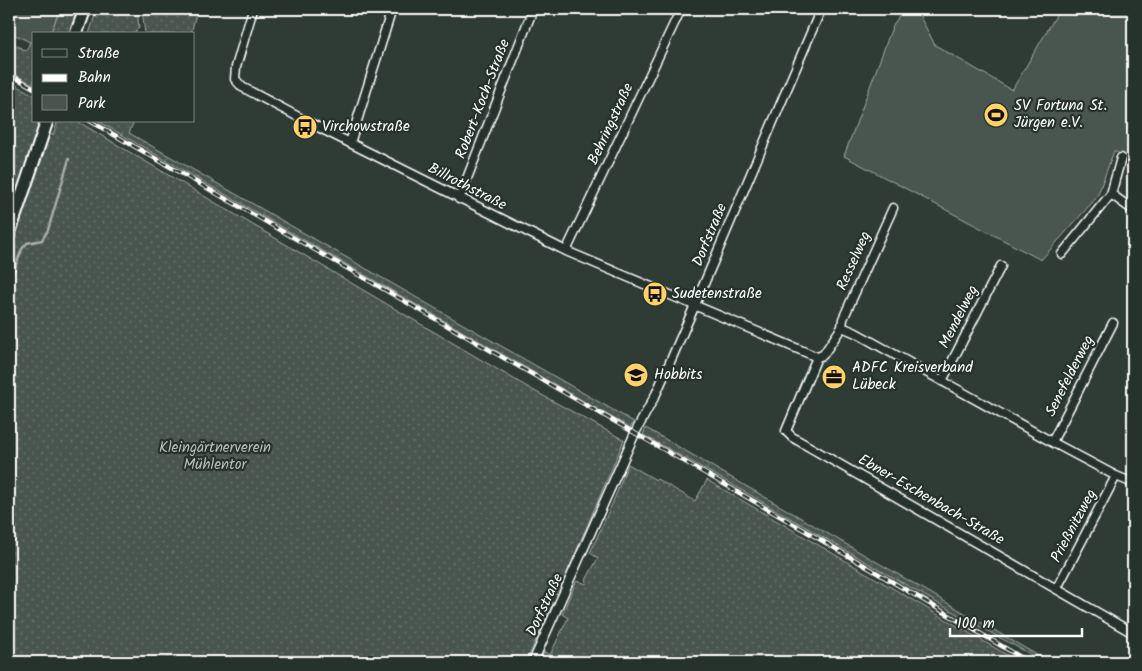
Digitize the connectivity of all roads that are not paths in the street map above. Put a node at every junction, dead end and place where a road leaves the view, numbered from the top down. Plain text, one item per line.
1 (85, 9) edge
2 (253, 9) edge
3 (392, 9) edge
4 (533, 9) edge
5 (681, 9) edge
6 (821, 9) edge
7 (77, 32) edge
8 (47, 122) edge
9 (350, 143) junction
10 (1121, 158) dead end
11 (1110, 194) junction
12 (459, 199) junction
13 (893, 208) dead end
14 (1133, 210) edge
15 (9, 234) edge
16 (566, 251) junction
17 (1062, 254) dead end
18 (1001, 266) dead end
19 (695, 304) junction
20 (1113, 323) dead end
21 (842, 327) junction
22 (817, 357) junction
23 (942, 381) junction
24 (1052, 442) junction
25 (1116, 476) junction
26 (1133, 483) edge
27 (1057, 588) junction
28 (1133, 633) edge
29 (533, 662) edge

1 - 7 main road
2 - 9 street, Billrothstraße
3 - 9 street
4 - 12 street, Robert-Koch-Straße
5 - 16 street, Behringstraße
6 - 19 street, Dorfstraße
8 - 15 main road
9 - 12 street, Billrothstraße
10 - 11 street
11 - 14 street
11 - 17 street
12 - 16 street, Billrothstraße
13 - 21 street, Resselweg
16 - 19 street, Billrothstraße
18 - 23 street, Mendelweg
19 - 22 street
19 - 29 street, Dorfstraße
20 - 24 street, Senefelderweg
21 - 22 street
21 - 23 street
22 - 27 street, Ebner-Eschenbach-Straße
23 - 24 street
24 - 25 street
25 - 26 street
25 - 27 street, Prießnitzweg
27 - 28 street, Ebner-Eschenbach-Straße

